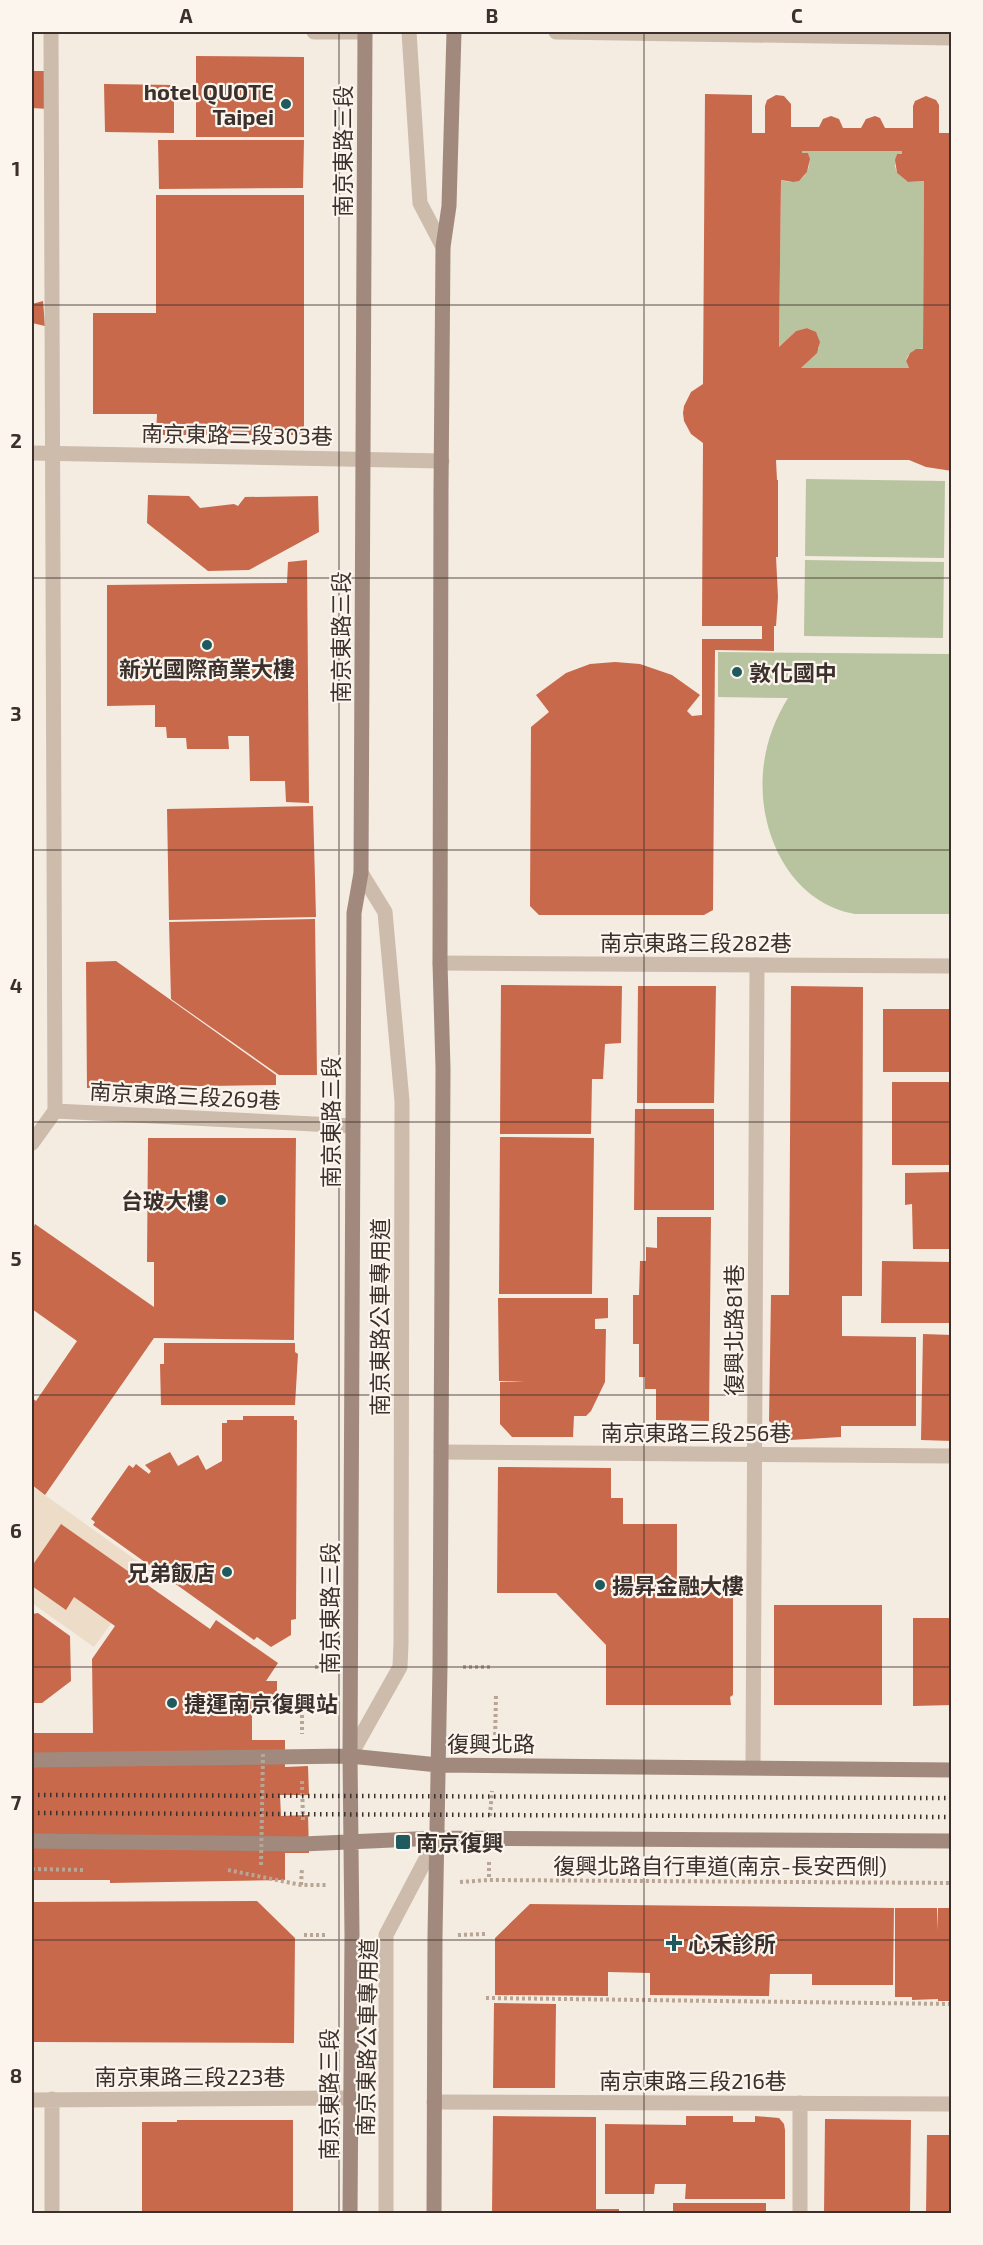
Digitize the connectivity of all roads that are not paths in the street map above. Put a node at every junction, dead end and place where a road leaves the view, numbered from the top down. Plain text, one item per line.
1 (51, 32) edge
2 (314, 32) edge
3 (365, 32) edge
4 (410, 32) edge
5 (454, 32) edge
6 (556, 32) edge
7 (821, 34) edge
8 (951, 38) edge
9 (443, 247) junction
10 (32, 453) edge
11 (51, 453) junction
12 (363, 458) junction
13 (442, 461) junction
14 (361, 873) junction
15 (440, 963) junction
16 (758, 965) junction
17 (951, 966) edge
18 (55, 1111) junction
19 (353, 1126) junction
20 (32, 1143) edge
21 (441, 1452) junction
22 (755, 1455) junction
23 (951, 1456) edge
24 (350, 1756) junction
25 (32, 1760) edge
26 (438, 1766) junction
27 (753, 1768) junction
28 (951, 1770) edge
29 (437, 1838) junction
30 (32, 1841) edge
31 (951, 1841) edge
32 (351, 1842) junction
33 (350, 2098) junction
34 (52, 2099) junction
35 (32, 2100) edge
36 (434, 2102) junction
37 (800, 2103) junction
38 (951, 2104) edge
39 (52, 2214) edge
40 (350, 2214) edge
41 (386, 2214) edge
42 (434, 2214) edge
43 (800, 2214) edge

1 - 11 street
2 - 3 street
3 - 12 main road, 南京東路三段
4 - 9 street
5 - 9 main road
6 - 7 street
7 - 8 street
9 - 13 main road
10 - 11 street, 南京東路三段303巷
11 - 12 street, 南京東路三段303巷
11 - 18 street
12 - 13 street, 南京東路三段303巷
12 - 14 main road, 南京東路三段
13 - 15 main road
14 - 19 main road, 南京東路三段
14 - 24 street, 南京東路公車專用道
15 - 16 street, 南京東路三段282巷
15 - 21 main road
16 - 17 street, 南京東路三段282巷
16 - 22 street, 復興北路81巷
18 - 19 street, 南京東路三段269巷
18 - 20 street
19 - 24 main road, 南京東路三段
21 - 22 street, 南京東路三段256巷
21 - 26 main road
22 - 23 street, 南京東路三段256巷
22 - 27 street, 復興北路81巷
24 - 25 main road, 復興北路
24 - 26 main road, 復興北路
24 - 32 main road, 南京東路三段
26 - 27 main road, 復興北路
26 - 29 main road
27 - 28 main road, 復興北路
29 - 31 main road
29 - 32 main road
29 - 36 main road
29 - 41 street, 南京東路公車專用道
30 - 32 main road
32 - 33 main road, 南京東路三段
33 - 34 street, 南京東路三段223巷
33 - 40 main road, 南京東路三段
34 - 35 street, 南京東路三段223巷
34 - 39 street
36 - 37 street, 南京東路三段216巷
36 - 42 main road
37 - 38 street, 南京東路三段216巷
37 - 43 street

